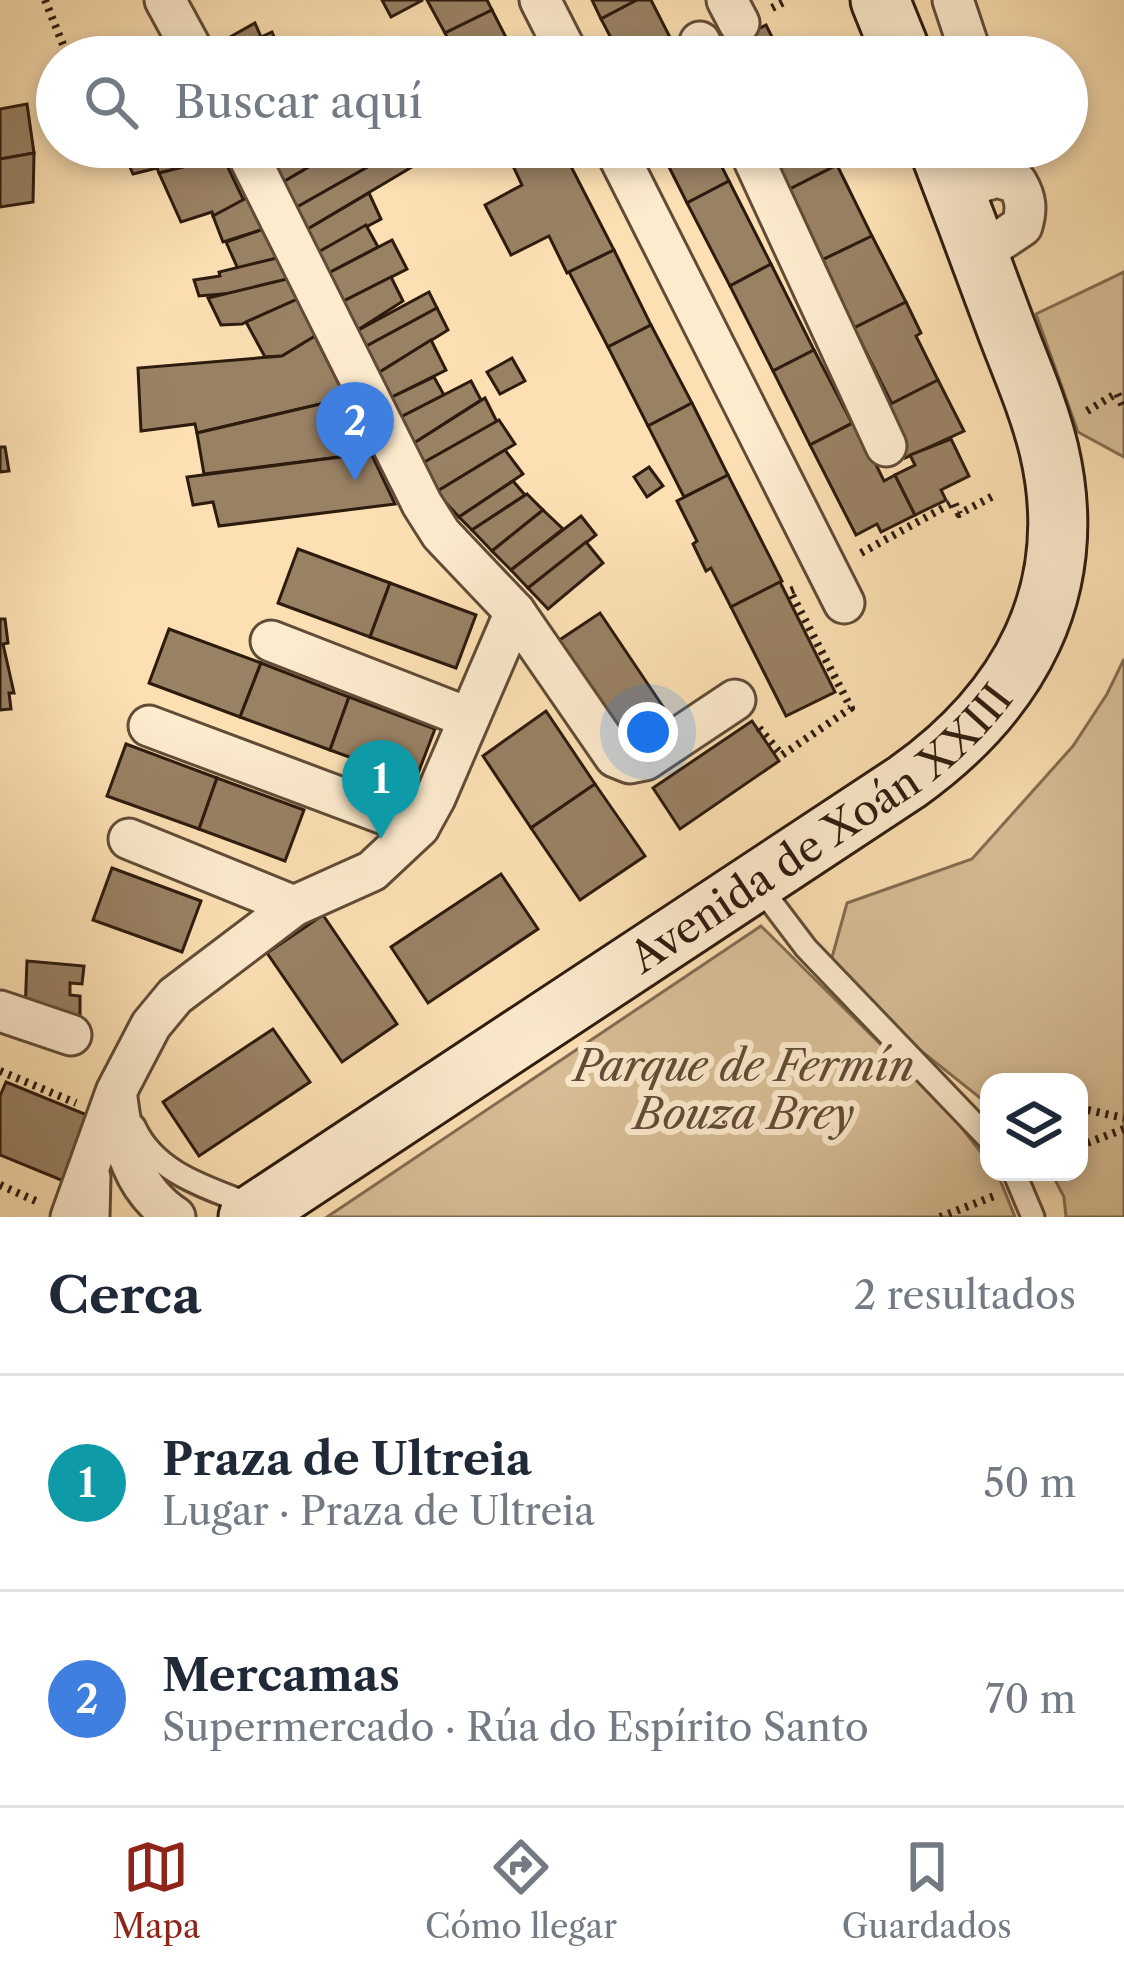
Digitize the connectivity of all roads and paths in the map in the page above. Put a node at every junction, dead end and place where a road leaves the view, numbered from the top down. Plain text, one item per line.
1 (45, 0) edge
2 (165, 0) edge
3 (540, 0) edge
4 (880, 0) edge
5 (953, 0) edge
6 (60, 36) edge
7 (185, 36) edge
8 (558, 36) edge
9 (895, 36) edge
10 (965, 36) edge
11 (254, 168) edge
12 (625, 168) edge
13 (758, 168) edge
14 (985, 168) edge
15 (1094, 407) dead end
16 (1124, 410) edge
17 (886, 446) dead end
18 (994, 495) dead end
19 (881, 542) dead end
20 (790, 592) dead end
21 (844, 604) dead end
22 (515, 612) junction
23 (272, 641) dead end
24 (735, 700) dead end
25 (469, 718) junction
26 (149, 726) dead end
27 (782, 755) dead end
28 (419, 827) junction
29 (129, 839) dead end
30 (755, 881) junction
31 (294, 906) junction
32 (0, 1011) edge
33 (71, 1035) dead end
34 (0, 1071) edge
35 (106, 1102) junction
36 (1088, 1110) edge
37 (1124, 1118) edge
38 (1124, 1129) edge
39 (980, 1130) edge
40 (1088, 1143) edge
41 (1011, 1181) edge
42 (1018, 1181) edge
43 (0, 1185) edge
44 (254, 1213) edge
45 (63, 1214) edge
46 (98, 1217) edge
47 (176, 1217) edge
48 (940, 1217) edge
49 (1033, 1217) edge

1 - 6 path
2 - 7 street
3 - 8 street
4 - 9 street
5 - 10 street
11 - 22 street
12 - 21 street
13 - 17 street
14 - 30 street, Avenida de Xoán XXIII
15 - 16 path
18 - 19 path
20 - 27 path
22 - 24 street
22 - 25 street
23 - 25 street
25 - 28 street
26 - 28 street
28 - 31 street
29 - 31 street
30 - 39 lane
30 - 44 street, Avenida de Xoán XXIII
31 - 35 street
32 - 33 street
34 - 35 path
35 - 44 lane
35 - 45 street
35 - 46 lane
35 - 47 street
36 - 37 path
38 - 40 path
41 - 48 path
42 - 49 lane
43 - 45 path

